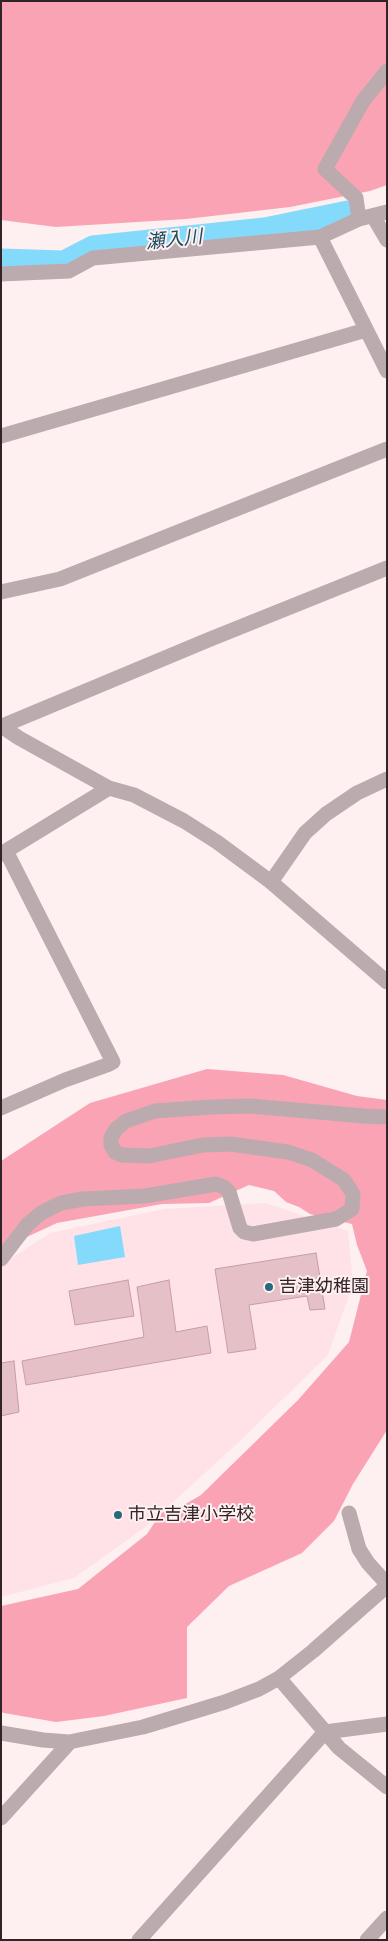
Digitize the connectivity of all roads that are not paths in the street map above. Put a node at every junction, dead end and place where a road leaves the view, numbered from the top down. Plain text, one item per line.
1 (387, 71) edge
2 (373, 216) edge
3 (320, 237) junction
4 (387, 240) edge
5 (1, 274) edge
6 (366, 330) junction
7 (387, 372) edge
8 (1, 436) edge
9 (387, 449) edge
10 (387, 568) edge
11 (1, 592) edge
12 (2, 726) edge
13 (387, 779) edge
14 (109, 788) junction
15 (4, 852) edge
16 (271, 882) junction
17 (387, 982) edge
18 (1, 1108) edge
19 (387, 1117) edge
20 (1, 1259) edge
21 (349, 1513) dead end
22 (387, 1585) edge
23 (279, 1678) junction
24 (387, 1724) edge
25 (325, 1732) junction
26 (1, 1733) edge
27 (70, 1742) junction
28 (387, 1787) edge
29 (1, 1818) edge
30 (387, 1918) edge
31 (139, 1940) edge
32 (367, 1940) edge

1 - 2 street
2 - 3 street
2 - 4 street
3 - 5 street
3 - 6 street
6 - 7 street
6 - 8 street
9 - 11 street
10 - 12 street
12 - 14 street
13 - 16 street
14 - 15 street
14 - 16 street
15 - 18 street
16 - 17 street
19 - 20 street
21 - 22 street
22 - 23 street
23 - 25 street
23 - 27 street
24 - 25 street
25 - 28 street
25 - 31 street
26 - 27 street
27 - 29 street
30 - 32 street

